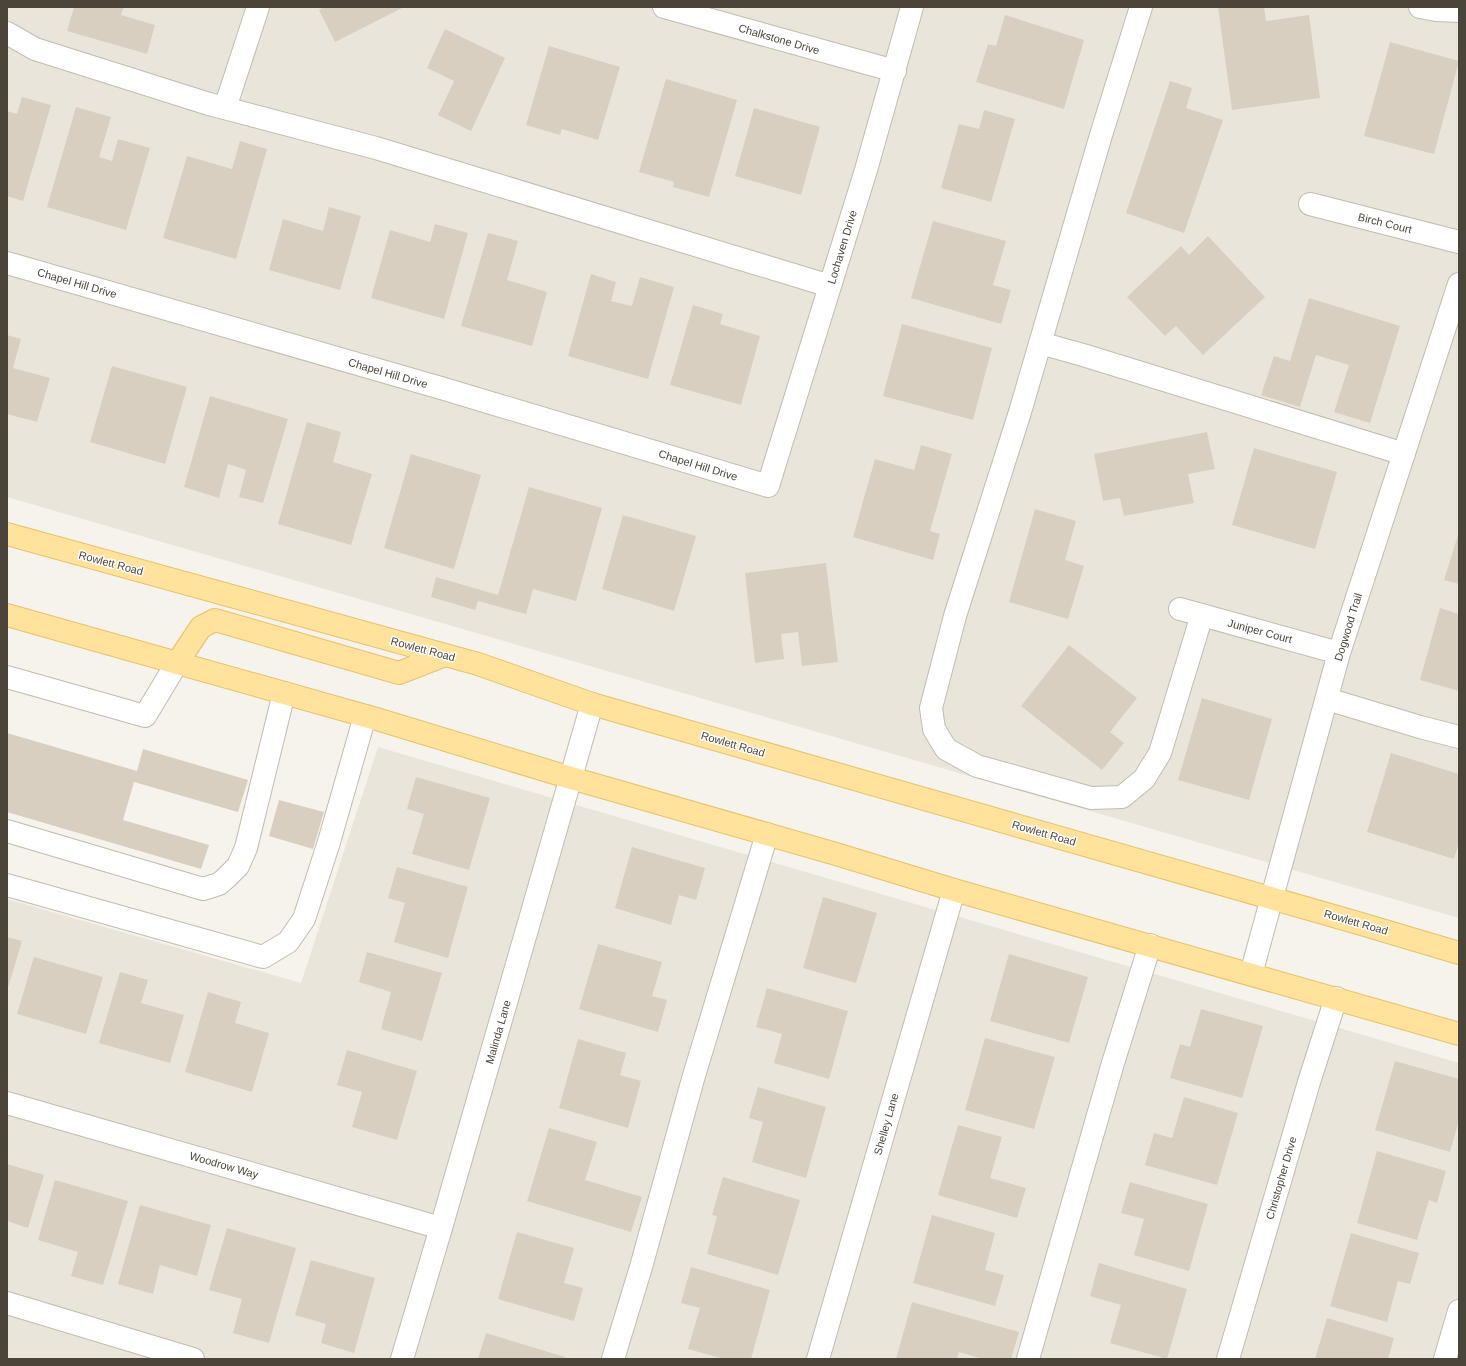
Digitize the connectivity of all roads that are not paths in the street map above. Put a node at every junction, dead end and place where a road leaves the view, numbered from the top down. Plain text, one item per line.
1 (258, 7) edge
2 (664, 7) edge
3 (912, 7) edge
4 (1141, 7) edge
5 (1420, 7) edge
6 (1459, 11) edge
7 (704, 12) edge
8 (7, 33) edge
9 (895, 71) junction
10 (225, 108) junction
11 (1310, 204) dead end
12 (1459, 242) edge
13 (7, 263) edge
14 (1459, 284) edge
15 (830, 286) junction
16 (1040, 343) junction
17 (1404, 454) junction
18 (768, 486) joint
19 (7, 534) edge
20 (1180, 609) dead end
21 (7, 615) edge
22 (1202, 615) junction
23 (1339, 653) junction
24 (445, 654) junction
25 (177, 663) junction
26 (7, 677) edge
27 (284, 693) junction
28 (1327, 699) junction
29 (592, 704) junction
30 (365, 716) junction
31 (1459, 737) edge
32 (571, 778) junction
33 (7, 831) edge
34 (767, 834) junction
35 (7, 885) edge
36 (954, 890) junction
37 (1273, 898) junction
38 (1150, 945) junction
39 (1459, 953) edge
40 (1251, 974) junction
41 (1336, 998) junction
42 (1459, 1034) edge
43 (7, 1103) edge
44 (441, 1228) junction
45 (7, 1303) edge
46 (1459, 1311) edge
47 (193, 1359) edge
48 (402, 1359) edge
49 (613, 1359) edge
50 (818, 1359) edge
51 (1028, 1359) edge
52 (1228, 1359) edge
53 (1445, 1359) edge

1 - 10 street
2 - 7 street, Chalkstone Drive
3 - 9 street, Lochaven Drive
4 - 16 street
5 - 6 street
7 - 9 street, Chalkstone Drive
8 - 10 street
9 - 15 street, Lochaven Drive
10 - 15 street
11 - 12 street, Birch Court
13 - 18 street, Chapel Hill Drive
14 - 17 street, Dogwood Trail
15 - 18 street, Lochaven Drive
16 - 17 street
16 - 22 street
17 - 23 street, Dogwood Trail
19 - 24 main road, Rowlett Road
20 - 22 street, Juniper Court
21 - 25 main road
22 - 23 street, Juniper Court
23 - 28 street, Dogwood Trail
24 - 25 main road
24 - 29 main road, Rowlett Road
25 - 26 street
25 - 27 main road
27 - 30 main road
27 - 33 street
28 - 31 street
28 - 37 street, Dogwood Trail
29 - 32 street, Malinda Lane
29 - 37 main road, Rowlett Road
30 - 32 main road
30 - 35 street
32 - 34 main road
32 - 44 street, Malinda Lane
34 - 36 main road
34 - 49 street
36 - 38 main road
36 - 50 street, Shelley Lane
37 - 39 main road, Rowlett Road
37 - 40 street, Dogwood Trail
38 - 40 main road
38 - 51 street
40 - 41 main road
41 - 42 main road
41 - 52 street, Christopher Drive
43 - 44 street, Woodrow Way
44 - 48 street, Malinda Lane
45 - 47 street
46 - 53 street

